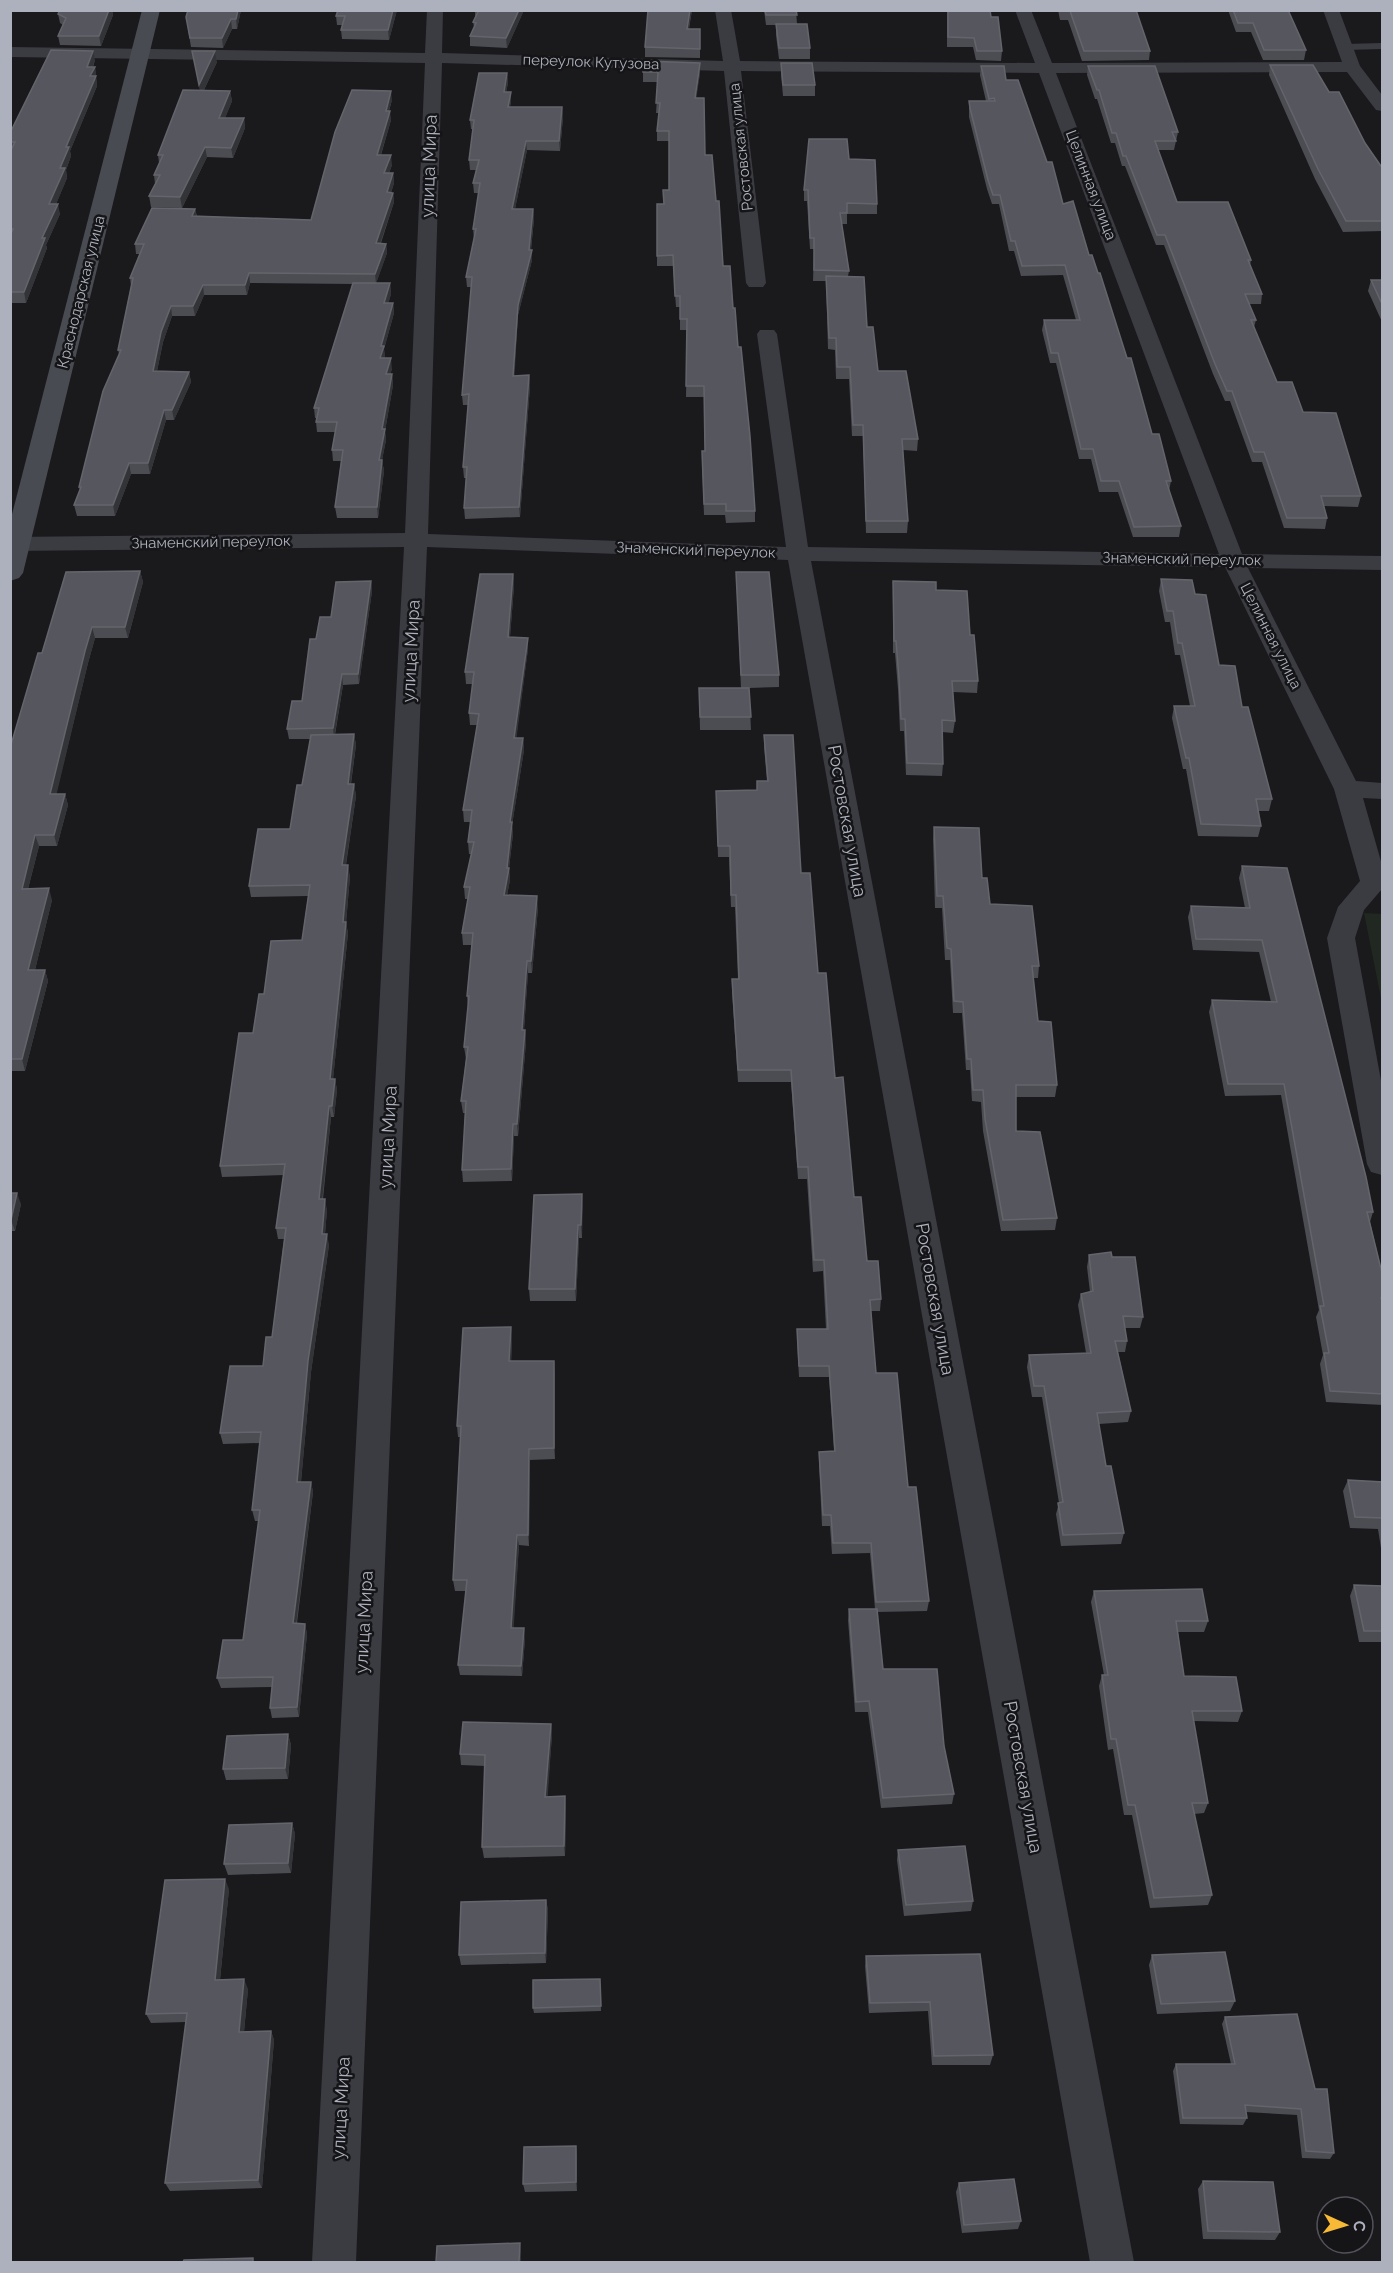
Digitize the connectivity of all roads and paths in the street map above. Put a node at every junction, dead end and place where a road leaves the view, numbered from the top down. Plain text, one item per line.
1 (151, 10) edge
2 (435, 10) edge
3 (723, 10) edge
4 (1023, 10) edge
5 (1331, 10) edge
6 (1383, 46) edge
7 (1345, 47) junction
8 (10, 52) edge
9 (139, 55) junction
10 (433, 58) junction
11 (732, 66) junction
12 (1352, 67) junction
13 (1047, 68) junction
14 (1383, 106) edge
15 (756, 283) dead end
16 (767, 334) dead end
17 (416, 540) junction
18 (14, 544) edge
19 (798, 554) junction
20 (1233, 560) junction
21 (1383, 563) edge
22 (10, 573) edge
23 (1347, 789) junction
24 (1383, 791) edge
25 (1378, 882) edge
26 (1383, 1164) edge
27 (334, 2262) edge
28 (1112, 2262) edge

1 - 9 street, Краснодарская улица
2 - 10 street, улица Мира
3 - 11 street, Ростовская улица
4 - 13 street, Целинная улица
5 - 7 street
6 - 7 lane
7 - 12 street
8 - 9 street, переулок Кутузова
9 - 10 street, переулок Кутузова
9 - 18 street, Краснодарская улица
10 - 11 street, переулок Кутузова
10 - 17 street, улица Мира
11 - 13 street, переулок Кутузова
11 - 15 street, Ростовская улица
12 - 13 street, переулок Кутузова
12 - 14 street
13 - 20 street, Целинная улица
16 - 19 street, Ростовская улица
17 - 18 street, Знаменский переулок
17 - 19 street, Знаменский переулок
17 - 27 street, улица Мира
18 - 22 street, Краснодарская улица
19 - 20 street, Знаменский переулок
19 - 28 street, Ростовская улица
20 - 21 street, Знаменский переулок
20 - 23 street, Целинная улица
23 - 24 street
23 - 25 street, Целинная улица
25 - 26 street, Целинная улица

